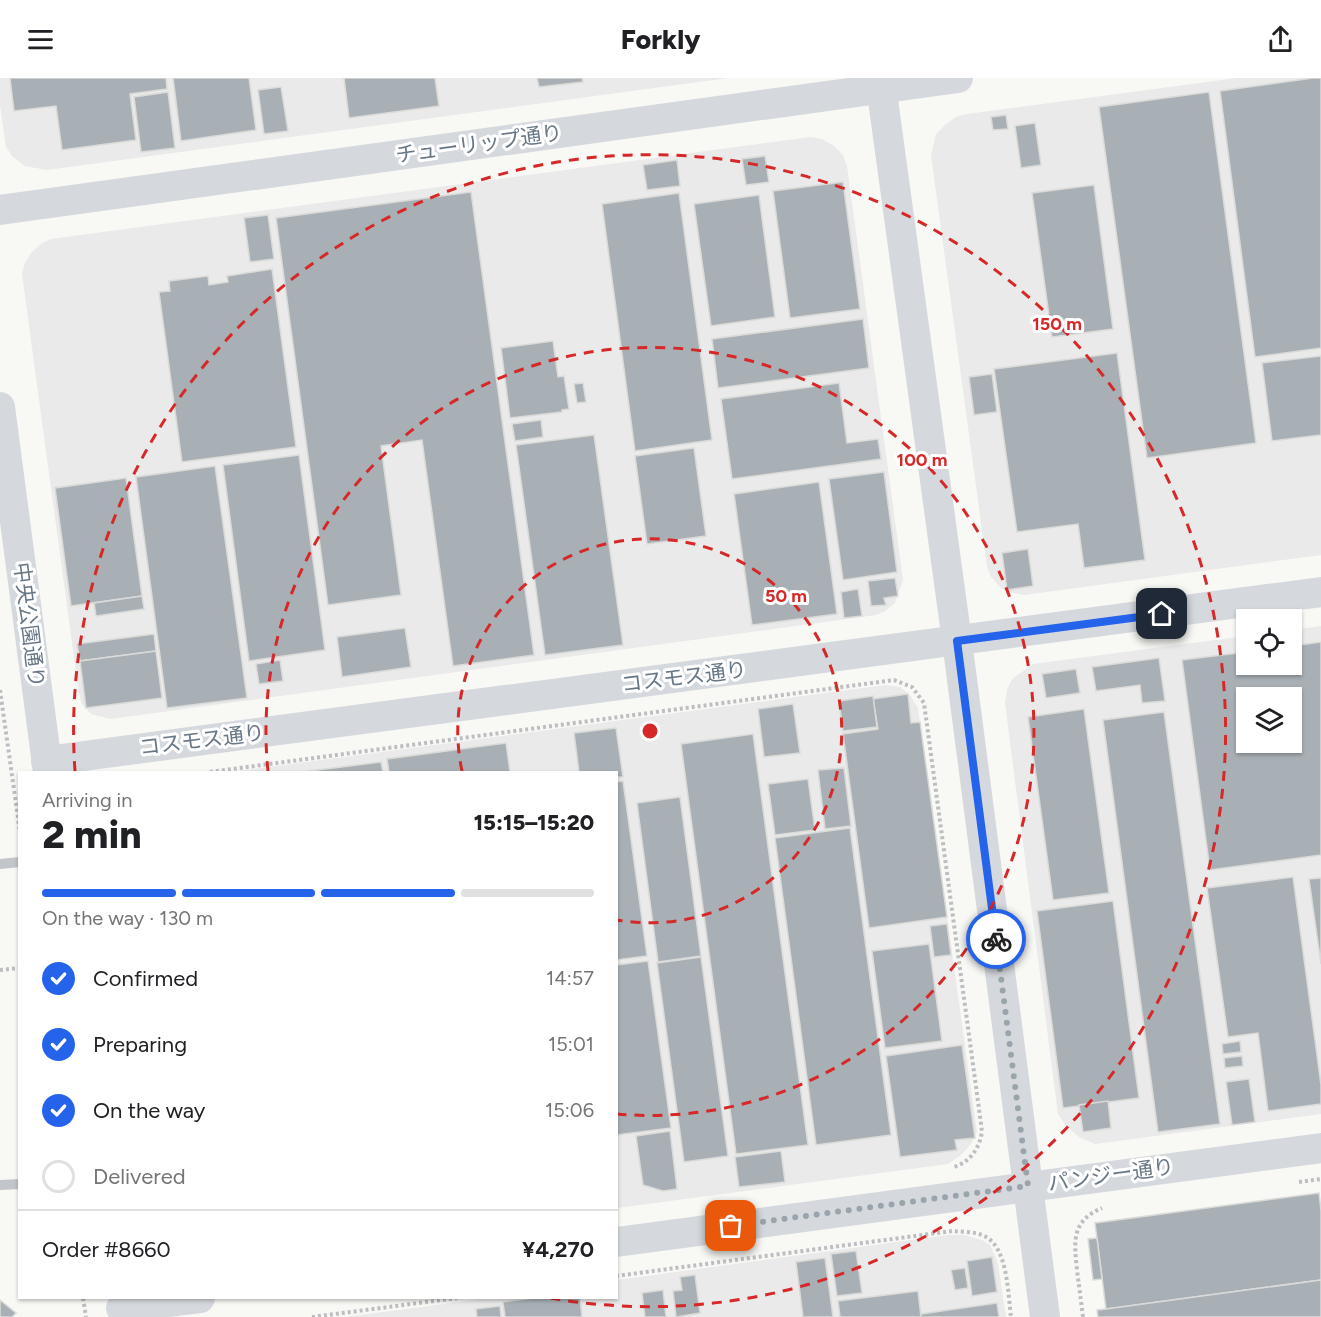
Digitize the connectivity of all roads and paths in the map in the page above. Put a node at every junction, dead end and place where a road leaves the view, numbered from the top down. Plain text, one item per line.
1 (958, 78) edge
2 (880, 83) edge
3 (0, 210) edge
4 (0, 407) edge
5 (12, 591) edge
6 (1321, 592) edge
7 (957, 641) junction
8 (0, 690) edge
9 (47, 767) edge
10 (217, 771) edge
11 (18, 818) edge
12 (18, 862) edge
13 (0, 864) edge
14 (18, 968) edge
15 (0, 970) edge
16 (1321, 1148) edge
17 (951, 1167) dead end
18 (1321, 1179) edge
19 (1298, 1182) dead end
20 (18, 1184) edge
21 (0, 1185) edge
22 (1028, 1186) junction
23 (1111, 1206) dead end
24 (618, 1242) edge
25 (618, 1276) edge
26 (83, 1299) edge
27 (191, 1299) edge
28 (450, 1299) edge
29 (121, 1307) edge
30 (86, 1317) edge
31 (312, 1317) edge
32 (1011, 1317) edge
33 (1046, 1317) edge
34 (1083, 1317) edge

1 - 2 street, チューリップ通り
2 - 3 street, チューリップ通り
2 - 7 street
4 - 5 street, 中央公園通り
5 - 9 street, 中央公園通り
6 - 7 street, コスモス通り
7 - 9 street, コスモス通り
7 - 22 street
8 - 11 path
10 - 17 path
12 - 13 lane
14 - 15 path
16 - 22 street, パンジー通り
18 - 19 path
20 - 21 lane
22 - 24 street, パンジー通り
22 - 33 street
23 - 34 path
25 - 32 path
26 - 30 path
27 - 29 street
28 - 31 path

